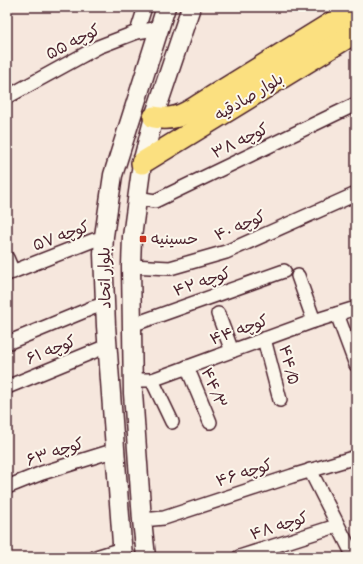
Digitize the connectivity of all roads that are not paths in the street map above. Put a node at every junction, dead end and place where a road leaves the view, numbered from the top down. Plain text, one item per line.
1 (145, 7) edge
2 (166, 7) edge
3 (191, 7) edge
4 (356, 8) edge
5 (160, 28) junction
6 (137, 32) junction
7 (356, 32) edge
8 (322, 41) junction
9 (7, 97) edge
10 (356, 104) edge
11 (154, 117) junction
12 (142, 163) junction
13 (356, 194) edge
14 (137, 198) junction
15 (104, 239) junction
16 (7, 258) edge
17 (131, 266) junction
18 (284, 271) dead end
19 (10, 273) edge
20 (298, 276) dead end
21 (105, 304) junction
22 (356, 308) edge
23 (218, 314) dead end
24 (337, 314) junction
25 (314, 321) junction
26 (132, 325) junction
27 (264, 339) junction
28 (7, 344) edge
29 (107, 346) junction
30 (232, 351) junction
31 (356, 365) edge
32 (187, 367) junction
33 (133, 380) junction
34 (152, 380) junction
35 (7, 387) edge
36 (280, 400) dead end
37 (172, 422) dead end
38 (210, 422) dead end
39 (115, 452) junction
40 (356, 457) edge
41 (310, 470) junction
42 (7, 487) edge
43 (142, 520) junction
44 (330, 528) dead end
45 (122, 553) edge
46 (96, 557) edge
47 (146, 557) edge
48 (239, 557) edge
49 (354, 557) edge

1 - 6 street
2 - 5 main road, بلوار اتحاد
3 - 11 main road, بلوار اتحاد
4 - 8 main road, بلوار صادقیه
5 - 6 street, کوچه ۵۵
5 - 15 main road, بلوار اتحاد
6 - 9 street, کوچه ۵۵
7 - 8 main road, بلوار صادقیه
8 - 11 main road, بلوار صادقیه
8 - 12 main road, بلوار صادقیه
10 - 14 street, کوچه ۳۸
11 - 12 main road, بلوار اتحاد
12 - 14 main road, بلوار اتحاد
13 - 17 street, کوچه ۴۰
14 - 17 main road, بلوار اتحاد
15 - 19 street, کوچه ۵۷
15 - 21 main road, بلوار اتحاد
16 - 19 street
17 - 26 main road, بلوار اتحاد
18 - 26 street, کوچه ۴۲
20 - 25 street
21 - 28 street
21 - 29 main road, بلوار اتحاد
22 - 24 street, کوچه ۴۴
23 - 30 street
24 - 25 street, کوچه ۴۴
24 - 31 street
25 - 27 street, کوچه ۴۴
26 - 33 main road, بلوار اتحاد
27 - 30 street, کوچه ۴۴
27 - 36 street, ۴۴/۵
29 - 35 street, کوچه ۶۱
29 - 39 main road, بلوار اتحاد
30 - 32 street, کوچه ۴۴
32 - 34 street, کوچه ۴۴
32 - 38 street, ۴۴/۳
33 - 34 street, کوچه ۴۴
33 - 43 main road, بلوار اتحاد
34 - 37 street
39 - 42 street, کوچه ۶۳
39 - 45 main road, بلوار اتحاد
40 - 41 street, کوچه ۴۶
41 - 43 street, کوچه ۴۶
41 - 49 street
43 - 47 main road, بلوار اتحاد
44 - 48 street, کوچه ۴۸
45 - 46 street

